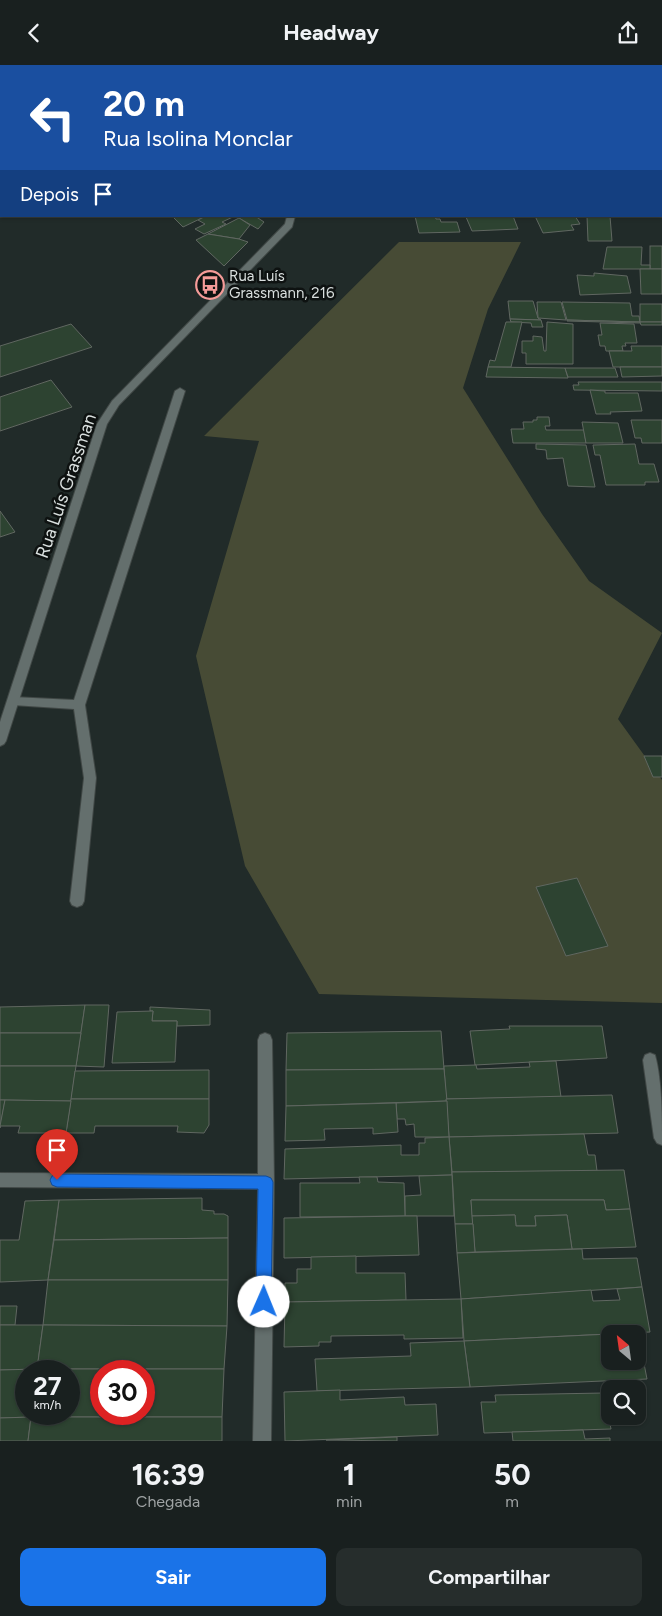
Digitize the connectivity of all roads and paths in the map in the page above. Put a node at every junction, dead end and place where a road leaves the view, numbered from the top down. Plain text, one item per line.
1 (291, 217) edge
2 (180, 391) dead end
3 (0, 700) edge
4 (13, 701) junction
5 (79, 705) junction
6 (0, 741) edge
7 (77, 901) dead end
8 (265, 1040) dead end
9 (650, 1060) dead end
10 (662, 1138) edge
11 (0, 1180) edge
12 (266, 1182) junction
13 (262, 1441) edge

1 - 4 street, Rua Luís Grassman
2 - 5 street
3 - 4 street
4 - 5 street
4 - 6 street, Rua Luís Grassman
5 - 7 street
8 - 12 street
9 - 10 street
11 - 12 street
12 - 13 street

